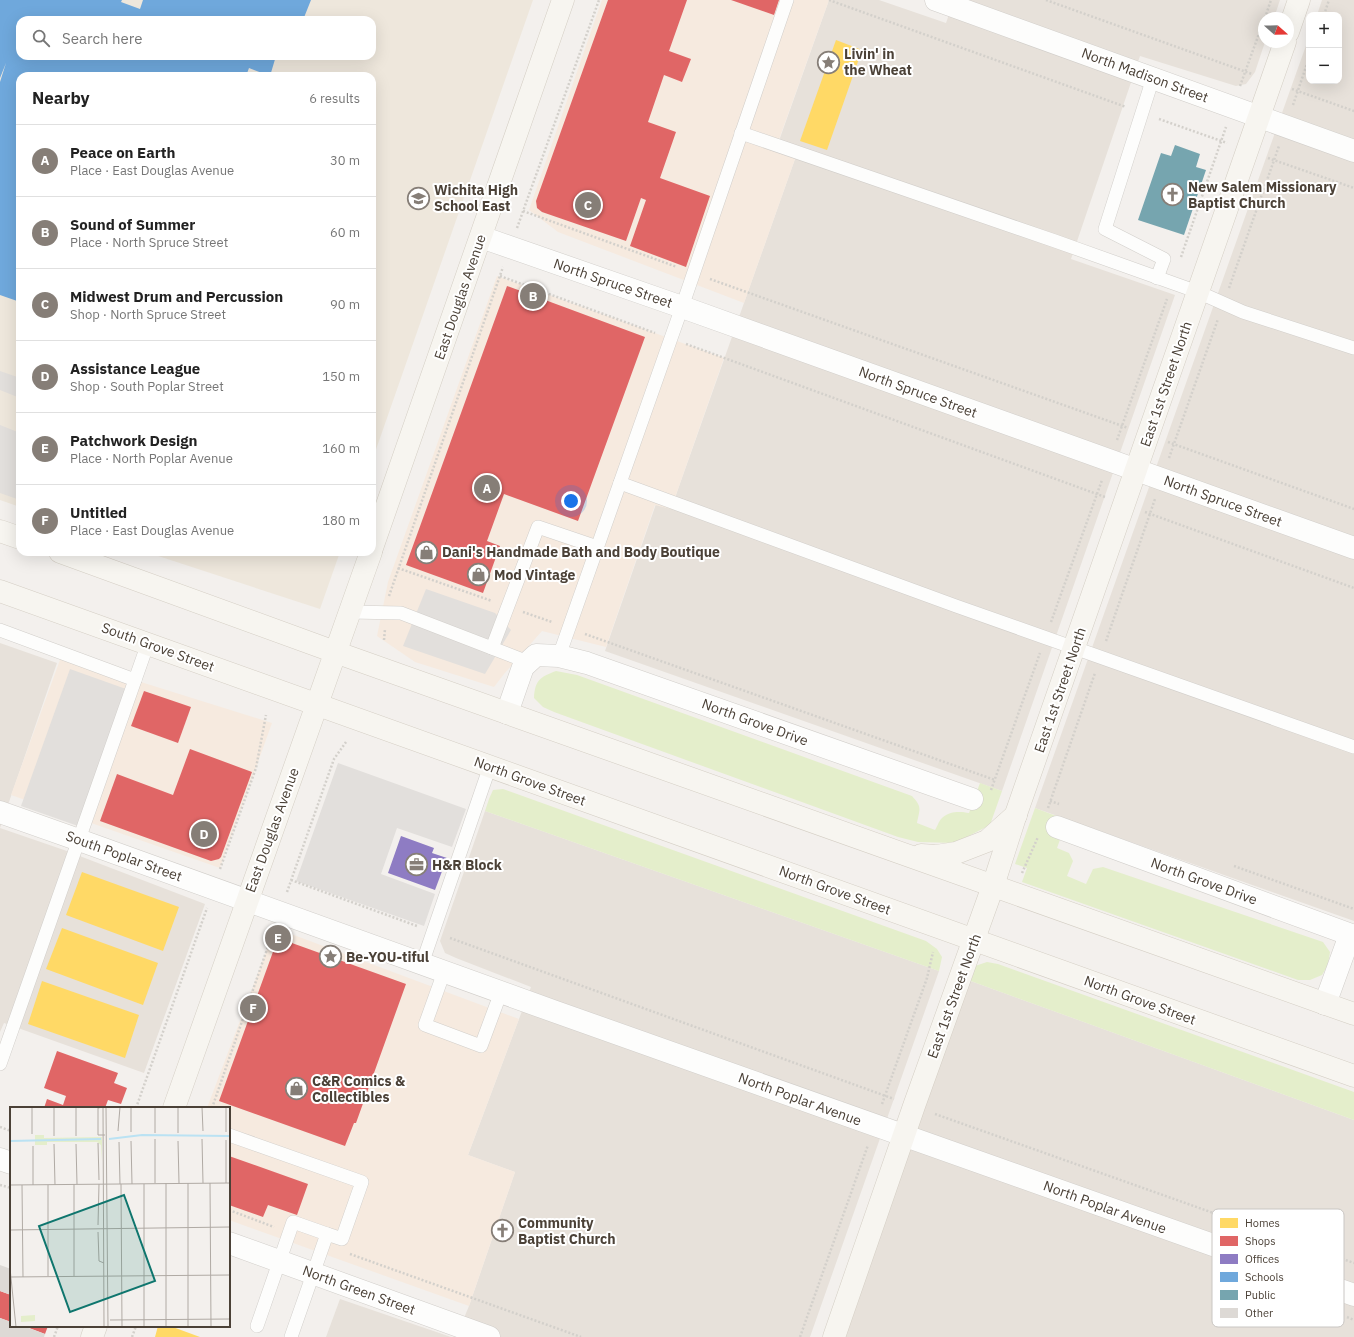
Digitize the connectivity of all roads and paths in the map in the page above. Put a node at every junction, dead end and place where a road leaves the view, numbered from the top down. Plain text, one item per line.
1 (563, 0) edge
2 (598, 0) edge
3 (787, 0) edge
4 (829, 0) edge
5 (936, 0) edge
6 (1046, 0) edge
7 (1271, 0) edge
8 (1299, 0) edge
9 (1329, 0) edge
10 (1267, 12) edge
11 (1325, 12) edge
12 (1294, 15) edge
13 (1258, 37) edge
14 (1282, 48) edge
15 (1246, 72) junction
16 (1152, 78) junction
17 (1271, 81) junction
18 (1233, 107) junction
19 (1354, 111) edge
20 (1141, 113) junction
21 (1259, 116) junction
22 (741, 133) junction
23 (1222, 141) junction
24 (1247, 150) junction
25 (1354, 151) edge
26 (1354, 188) edge
27 (523, 211) junction
28 (481, 237) junction
29 (510, 247) junction
30 (694, 272) junction
31 (500, 276) junction
32 (1157, 278) junction
33 (1172, 283) junction
34 (1198, 292) junction
35 (682, 307) junction
36 (671, 339) junction
37 (1354, 348) edge
38 (1122, 426) junction
39 (1148, 435) junction
40 (1110, 460) junction
41 (1136, 470) junction
42 (620, 483) junction
43 (1097, 494) junction
44 (1124, 504) junction
45 (1354, 509) edge
46 (0, 531) edge
47 (16, 537) edge
48 (376, 537) edge
49 (597, 547) junction
50 (1354, 548) edge
51 (71, 556) edge
52 (369, 556) edge
53 (398, 568) junction
54 (1354, 588) edge
55 (0, 591) edge
56 (508, 606) junction
57 (350, 612) junction
58 (387, 613) junction
59 (569, 628) junction
60 (0, 630) edge
61 (1046, 637) junction
62 (384, 640) dead end
63 (148, 643) junction
64 (1074, 647) junction
65 (492, 648) junction
66 (335, 652) junction
67 (559, 656) junction
68 (532, 659) junction
69 (135, 680) junction
70 (317, 704) junction
71 (507, 713) junction
72 (266, 715) dead end
73 (1354, 747) edge
74 (490, 766) junction
75 (995, 780) junction
76 (981, 795) joint
77 (0, 812) edge
78 (1016, 814) junction
79 (1057, 827) dead end
80 (79, 840) junction
81 (904, 854) junction
82 (291, 880) dead end
83 (993, 886) junction
84 (214, 888) junction
85 (247, 900) junction
86 (433, 932) junction
87 (1352, 936) edge
88 (974, 940) junction
89 (422, 964) junction
90 (444, 972) junction
91 (501, 992) junction
92 (1325, 1004) junction
93 (1354, 1014) edge
94 (0, 1064) edge
95 (1354, 1076) edge
96 (914, 1106) junction
97 (136, 1107) edge
98 (174, 1107) edge
99 (0, 1127) edge
100 (10, 1130) edge
101 (230, 1135) edge
102 (904, 1136) junction
103 (0, 1159) edge
104 (10, 1163) edge
105 (0, 1184) edge
106 (10, 1188) edge
107 (230, 1210) edge
108 (1212, 1212) edge
109 (289, 1232) junction
110 (325, 1239) junction
111 (230, 1242) edge
112 (1212, 1245) edge
113 (1344, 1259) edge
114 (280, 1261) junction
115 (1354, 1263) edge
116 (314, 1274) junction
117 (1344, 1291) edge
118 (1354, 1295) edge
119 (257, 1326) dead end
120 (58, 1327) edge
121 (96, 1327) edge
122 (136, 1327) edge
123 (54, 1337) edge
124 (92, 1337) edge
125 (132, 1337) edge
126 (291, 1337) edge
127 (489, 1337) edge
128 (581, 1337) edge
129 (834, 1337) edge

1 - 28 street, East Douglas Avenue
2 - 27 path
3 - 22 lane
4 - 20 path
5 - 16 street, North Madison Street
6 - 15 path
7 - 10 path
8 - 12 street
9 - 11 path
13 - 15 path
14 - 17 street, East 1st Street North
15 - 17 path
15 - 18 path
16 - 18 street, North Madison Street
16 - 20 lane
17 - 19 path
17 - 21 street, East 1st Street North
18 - 21 street, North Madison Street
18 - 23 path
20 - 23 path
20 - 32 lane
21 - 24 street, East 1st Street North
21 - 25 street, North Madison Street
22 - 30 lane
22 - 32 lane
23 - 24 path
23 - 33 path
24 - 26 path
24 - 34 street, East 1st Street North
27 - 29 path
27 - 30 path
28 - 29 street, North Spruce Street
28 - 48 street, East Douglas Avenue
29 - 31 path
29 - 35 street, North Spruce Street
30 - 35 lane
30 - 38 path
31 - 36 path
31 - 53 path
32 - 33 lane
33 - 34 lane
33 - 38 path
34 - 37 lane
34 - 39 street, East 1st Street North
35 - 36 lane
35 - 40 street, North Spruce Street
36 - 42 lane
36 - 43 path
38 - 39 path
38 - 40 path
39 - 41 street, East 1st Street North
39 - 45 path
40 - 41 street, North Spruce Street
40 - 43 path
41 - 44 street, East 1st Street North
41 - 50 street, North Spruce Street
42 - 49 lane
42 - 61 lane
43 - 44 path
43 - 61 path
44 - 54 path
44 - 64 street, East 1st Street North
46 - 47 street
49 - 56 lane
49 - 59 lane
51 - 66 street
52 - 57 street, East Douglas Avenue
53 - 56 path
53 - 58 path
55 - 63 street, South Grove Street
56 - 59 path
56 - 65 lane
57 - 58 lane
57 - 66 street, East Douglas Avenue
58 - 62 path
58 - 65 lane
59 - 67 lane
59 - 75 path
60 - 69 lane
61 - 64 lane
61 - 75 path
63 - 69 lane
63 - 70 street, South Grove Street
64 - 73 lane
64 - 78 street, East 1st Street North
65 - 68 lane
66 - 70 street, East Douglas Avenue
66 - 71 street
67 - 68 street, North Grove Drive
67 - 76 street, North Grove Drive
68 - 71 street
69 - 80 lane
70 - 74 street, North Grove Street
70 - 85 street, East Douglas Avenue
71 - 81 street
72 - 84 path
74 - 86 lane
74 - 88 street, North Grove Street
75 - 76 path
77 - 80 street, South Poplar Street
78 - 81 street
78 - 83 street, East 1st Street North
79 - 87 street, North Grove Drive
80 - 84 street, South Poplar Street
80 - 94 lane
81 - 83 street
82 - 86 path
83 - 88 street, East 1st Street North
83 - 92 street
84 - 85 street, South Poplar Street
84 - 97 path
85 - 89 street, North Poplar Avenue
85 - 98 street, East Douglas Avenue
86 - 89 lane
86 - 96 path
87 - 92 street, North Grove Drive
88 - 95 street, North Grove Street
88 - 96 street, East 1st Street North
89 - 90 street, North Poplar Avenue
90 - 91 street, North Poplar Avenue
90 - 91 lane
91 - 102 street, North Poplar Avenue
92 - 93 street
96 - 102 street, East 1st Street North
96 - 108 path
99 - 100 path
101 - 110 lane
102 - 112 street, North Poplar Avenue
102 - 129 street, East 1st Street North
103 - 104 street
105 - 106 path
107 - 109 path
109 - 110 lane
109 - 114 lane
110 - 116 lane
110 - 128 path
111 - 114 street, North Green Street
113 - 115 path
114 - 116 street, North Green Street
114 - 119 lane
116 - 126 lane
116 - 127 street, North Green Street
117 - 118 street, North Poplar Avenue
120 - 123 path
121 - 124 street
122 - 125 path

